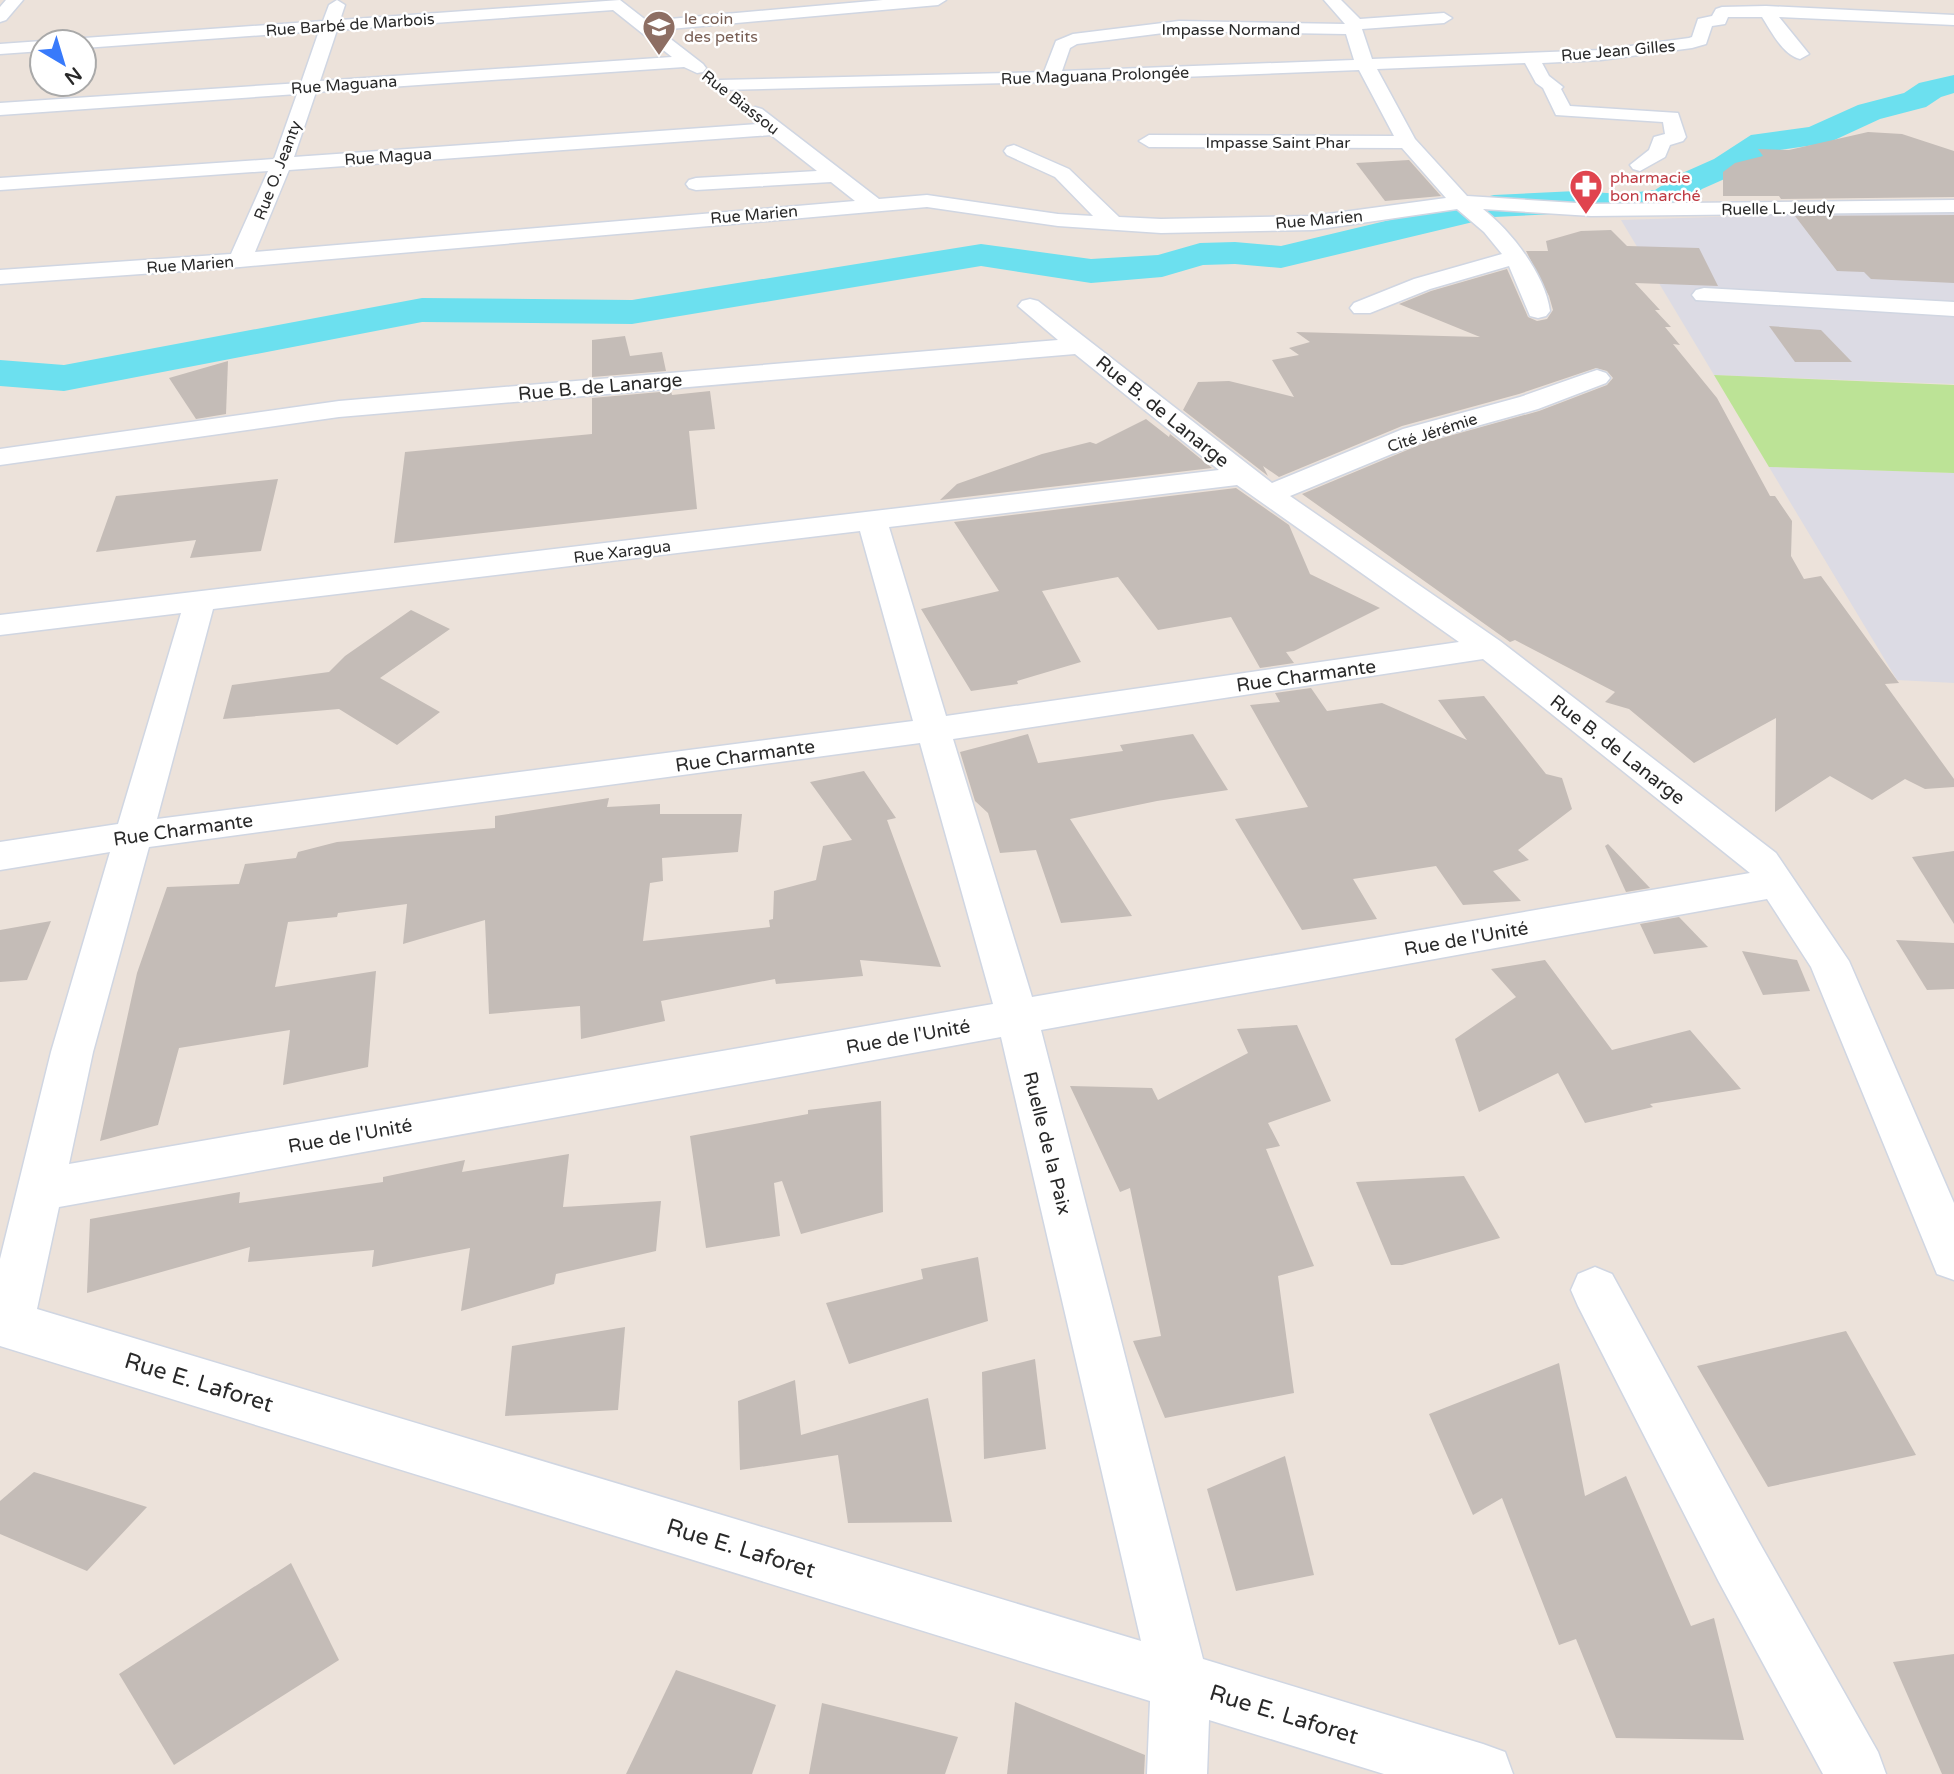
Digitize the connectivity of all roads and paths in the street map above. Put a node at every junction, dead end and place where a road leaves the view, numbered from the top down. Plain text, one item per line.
1 (15, 0) edge
2 (338, 0) edge
3 (938, 0) edge
4 (1332, 0) edge
5 (1906, 0) edge
6 (613, 2) edge
7 (1719, 6) edge
8 (1766, 11) junction
9 (0, 18) edge
10 (1444, 18) dead end
11 (1927, 18) junction
12 (1954, 20) edge
13 (331, 25) junction
14 (644, 26) junction
15 (1353, 27) junction
16 (98, 42) edge
17 (28, 47) edge
18 (0, 49) edge
19 (1800, 54) dead end
20 (1530, 57) junction
21 (1471, 59) joint
22 (689, 61) junction
23 (1364, 62) junction
24 (1051, 77) junction
25 (720, 85) junction
26 (308, 86) junction
27 (1656, 97) dead end
28 (0, 109) edge
29 (1671, 117) junction
30 (775, 129) junction
31 (1149, 141) dead end
32 (1407, 142) junction
33 (1014, 151) dead end
34 (282, 163) junction
35 (1640, 166) dead end
36 (836, 176) junction
37 (0, 184) edge
38 (696, 184) dead end
39 (1461, 202) junction
40 (1508, 203) joint
41 (872, 204) junction
42 (1954, 206) edge
43 (1114, 223) junction
44 (1900, 223) dead end
45 (1954, 224) edge
46 (1516, 257) junction
47 (240, 260) junction
48 (0, 277) edge
49 (1704, 295) dead end
50 (1030, 306) dead end
51 (1362, 308) dead end
52 (1954, 309) edge
53 (1538, 311) dead end
54 (1080, 346) junction
55 (1597, 378) dead end
56 (0, 457) edge
57 (1256, 485) junction
58 (872, 520) junction
59 (201, 601) junction
60 (0, 625) edge
61 (1489, 648) junction
62 (933, 730) junction
63 (134, 835) junction
64 (0, 856) edge
65 (1776, 883) junction
66 (1017, 1017) junction
67 (39, 1190) junction
68 (1954, 1258) edge
69 (1595, 1290) dead end
70 (5, 1323) edge
71 (1180, 1683) junction
72 (1177, 1774) edge
73 (1483, 1774) edge
74 (1856, 1774) edge

1 - 9 street
2 - 13 street, Rue O. Jeanty
3 - 14 street
4 - 15 street
5 - 11 street
6 - 13 street, Rue Barbé de Marbois
6 - 14 street, Rue Biassou
7 - 8 street, Rue Jean Gilles
7 - 20 street, Rue Jean Gilles
8 - 11 street, Rue Jean Gilles
8 - 19 street
10 - 15 street, Impasse Normand
11 - 12 street, Rue Jean Gilles
13 - 16 street, Rue Barbé de Marbois
13 - 26 street, Rue O. Jeanty
14 - 22 street, Rue Biassou
15 - 23 street
15 - 24 street, Impasse Normand
17 - 18 street
20 - 21 street, Rue Jean Gilles
20 - 29 street
21 - 23 street, Rue Maguana Prolongée
22 - 25 street, Rue Biassou
22 - 26 street, Rue Maguana
23 - 24 street, Rue Maguana Prolongée
23 - 32 street
24 - 25 street, Rue Maguana Prolongée
25 - 30 street, Rue Biassou
26 - 28 street, Rue Maguana
26 - 34 street, Rue O. Jeanty
27 - 29 street
29 - 35 street
30 - 34 street, Rue Magua
30 - 36 street, Rue Biassou
31 - 32 street, Impasse Saint Phar
32 - 39 street
33 - 43 street
34 - 37 street, Rue Magua
34 - 47 street, Rue O. Jeanty
36 - 38 street
36 - 41 street, Rue Biassou
39 - 40 street, Rue Marien
39 - 43 street, Rue Marien
39 - 46 street
40 - 42 street, Ruelle L. Jeudy
41 - 43 street, Rue Marien
41 - 47 street, Rue Marien
44 - 45 street
46 - 51 street
46 - 53 street
47 - 48 street, Rue Marien
49 - 52 street
50 - 54 street
54 - 56 street, Rue B. de Lanarge
54 - 57 street, Rue B. de Lanarge
55 - 57 street, Cité Jérémie
57 - 58 street, Rue Xaragua
57 - 61 street, Rue B. de Lanarge
58 - 59 street, Rue Xaragua
58 - 62 street, Ruelle de la Paix
59 - 60 street, Rue Xaragua
59 - 63 street
61 - 62 street, Rue Charmante
61 - 65 street, Rue B. de Lanarge
62 - 63 street, Rue Charmante
62 - 66 street, Ruelle de la Paix
63 - 64 street, Rue Charmante
63 - 67 street
65 - 66 street, Rue de l'Unité
65 - 68 street, Rue B. de Lanarge
66 - 67 street, Rue de l'Unité
66 - 71 street, Ruelle de la Paix
67 - 70 street
69 - 74 street
70 - 71 street, Rue E. Laforet
71 - 72 street, Ruelle de la Paix
71 - 73 street, Rue E. Laforet

